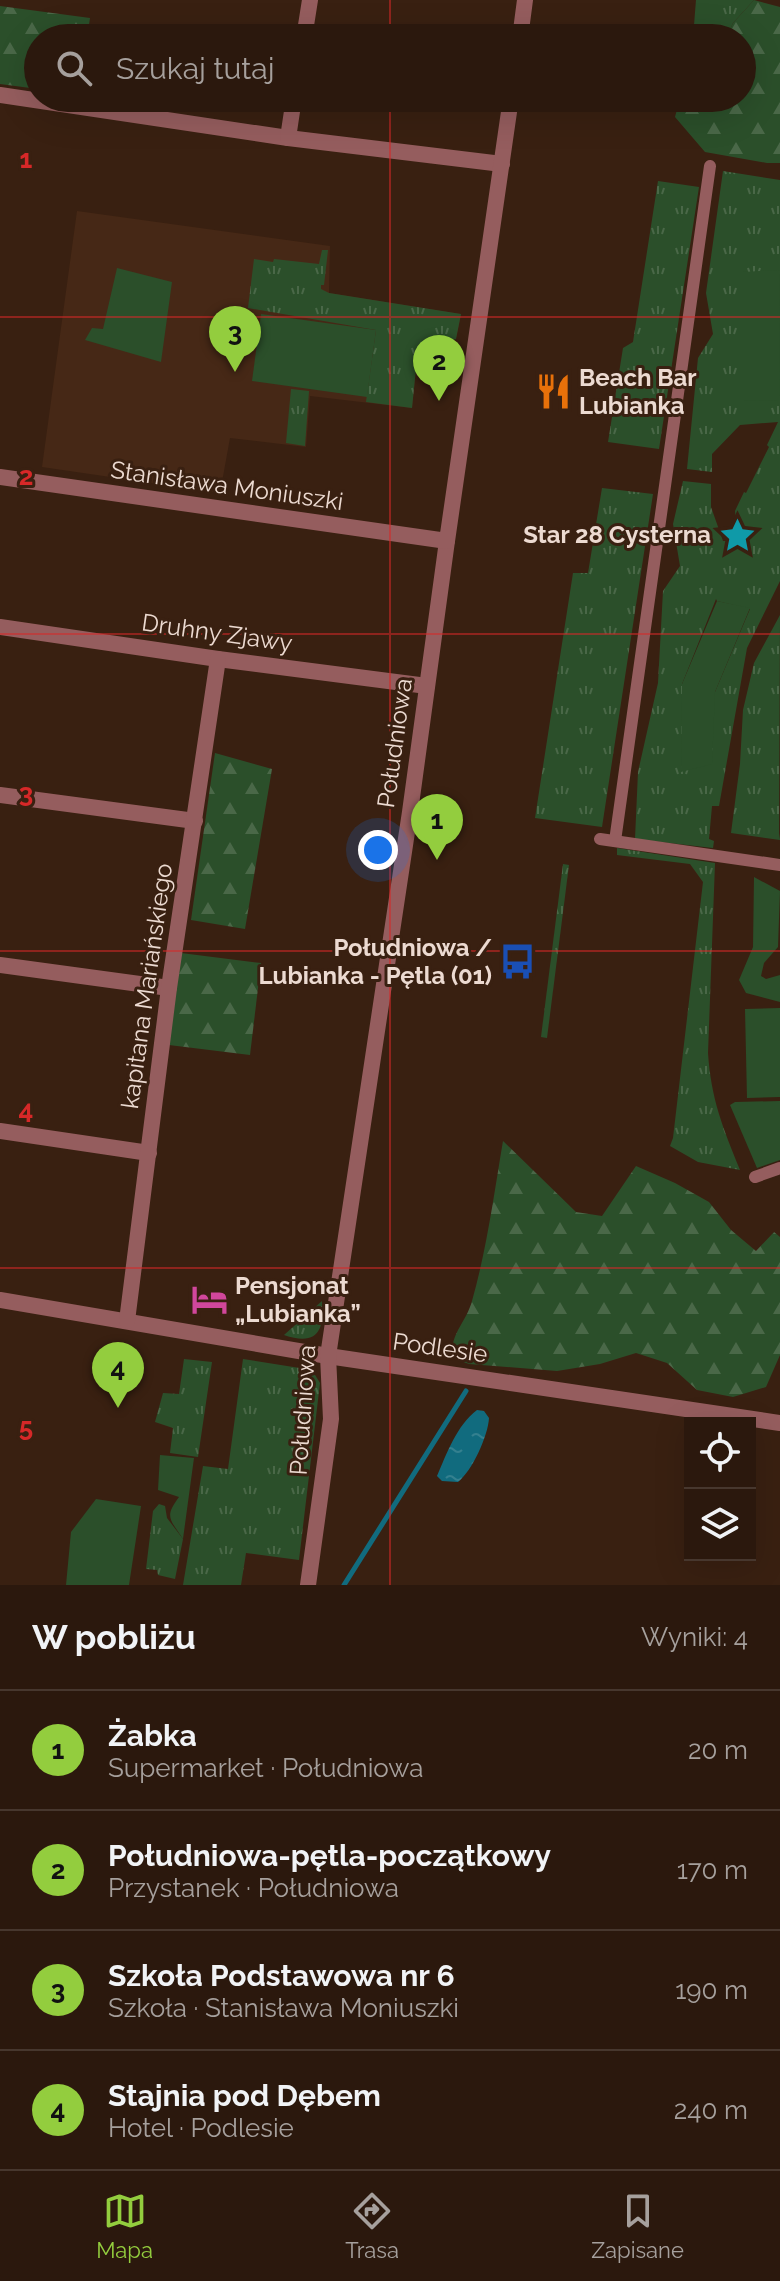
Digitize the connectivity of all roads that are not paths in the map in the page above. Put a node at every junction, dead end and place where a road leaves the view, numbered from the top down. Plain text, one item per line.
1 (310, 0) edge
2 (525, 0) edge
3 (306, 24) edge
4 (522, 24) edge
5 (0, 95) edge
6 (24, 99) edge
7 (114, 112) edge
8 (292, 112) edge
9 (509, 112) edge
10 (288, 138) junction
11 (502, 164) junction
12 (710, 166) dead end
13 (0, 477) edge
14 (447, 541) junction
15 (0, 627) edge
16 (218, 659) junction
17 (427, 686) junction
18 (0, 795) edge
19 (195, 821) junction
20 (600, 839) dead end
21 (615, 841) junction
22 (755, 852) dead end
23 (722, 857) junction
24 (780, 865) edge
25 (0, 965) edge
26 (169, 988) junction
27 (0, 1131) edge
28 (149, 1153) junction
29 (780, 1168) edge
30 (755, 1177) dead end
31 (0, 1300) edge
32 (127, 1321) junction
33 (328, 1356) junction
34 (780, 1423) edge
35 (308, 1585) edge

1 - 3 street
2 - 4 street
5 - 6 street
7 - 10 street
8 - 10 street
9 - 11 street, Południowa
10 - 11 street
11 - 14 street, Południowa
12 - 21 street
13 - 14 street, Stanisława Moniuszki
14 - 17 street, Południowa
15 - 16 street, Druhny Zjawy
16 - 17 street, Druhny Zjawy
16 - 19 street, kapitana Mariańskiego
17 - 33 street, Południowa
18 - 19 street
19 - 26 street, kapitana Mariańskiego
20 - 21 street
21 - 23 street
22 - 23 street
23 - 24 street
25 - 26 street
26 - 28 street, kapitana Mariańskiego
27 - 28 street
28 - 32 street, kapitana Mariańskiego
29 - 30 street
31 - 32 street, Podlesie
32 - 33 street, Podlesie
33 - 34 street, Podlesie
33 - 35 street, Południowa

